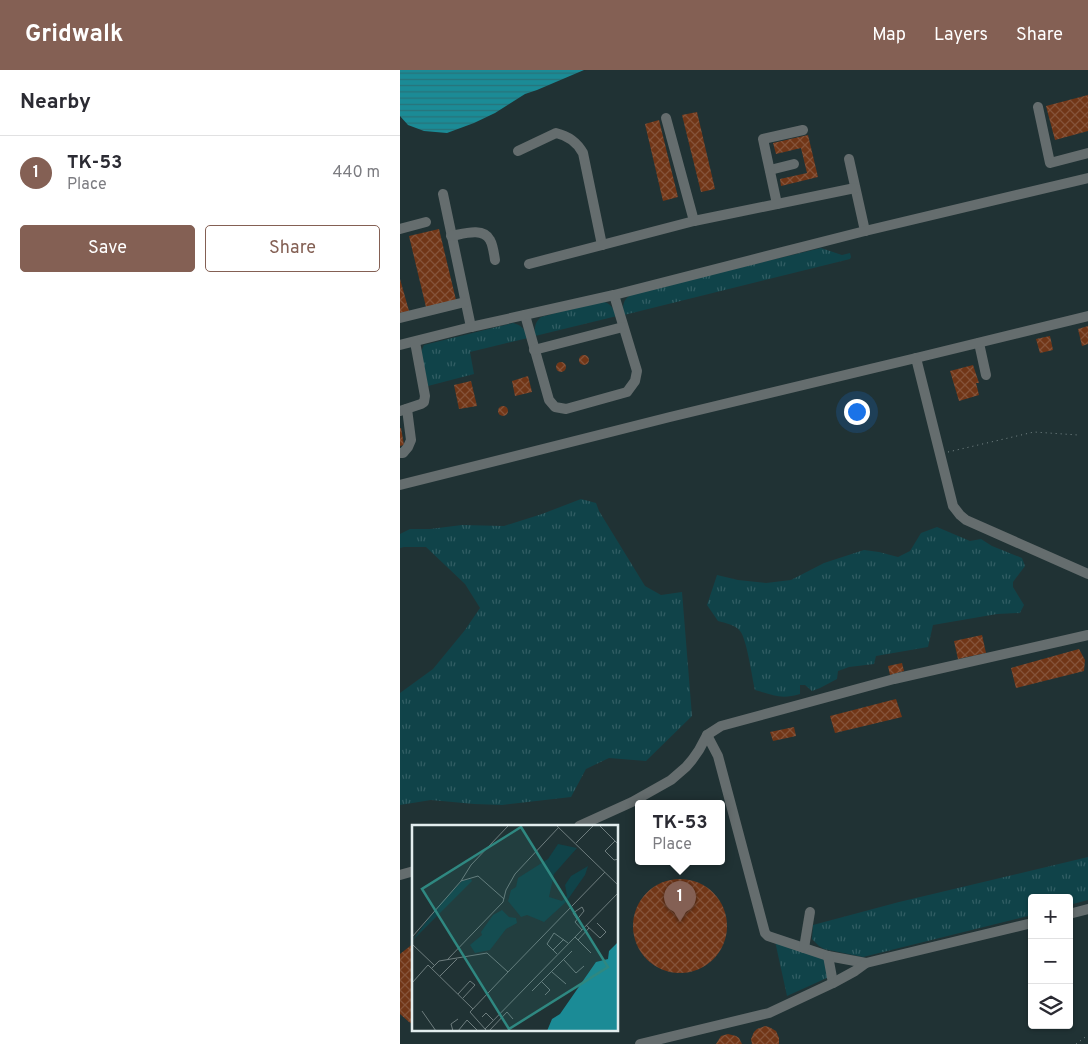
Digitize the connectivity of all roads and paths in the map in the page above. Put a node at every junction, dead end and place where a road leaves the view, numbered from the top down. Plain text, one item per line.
1 (1038, 107) dead end
2 (666, 118) dead end
3 (803, 130) dead end
4 (518, 151) dead end
5 (1088, 153) edge
6 (849, 159) dead end
7 (794, 164) dead end
8 (770, 170) junction
9 (1088, 178) edge
10 (855, 188) junction
11 (442, 194) dead end
12 (777, 204) junction
13 (694, 221) junction
14 (426, 222) dead end
15 (400, 229) edge
16 (864, 232) junction
17 (452, 236) junction
18 (602, 244) junction
19 (495, 260) dead end
20 (529, 264) dead end
21 (614, 295) junction
22 (465, 302) junction
23 (525, 315) junction
24 (1088, 316) edge
25 (400, 318) edge
26 (471, 327) junction
27 (623, 327) junction
28 (415, 342) junction
29 (979, 343) junction
30 (400, 345) edge
31 (534, 350) junction
32 (916, 358) junction
33 (986, 375) dead end
34 (403, 410) edge
35 (1078, 436) dead end
36 (400, 453) edge
37 (940, 454) junction
38 (400, 485) edge
39 (1088, 574) edge
40 (1088, 635) edge
41 (706, 734) junction
42 (635, 800) edge
43 (636, 800) edge
44 (581, 825) edge
45 (1088, 909) edge
46 (810, 912) dead end
47 (1073, 913) edge
48 (1028, 924) edge
49 (804, 948) junction
50 (828, 956) junction
51 (866, 963) junction
52 (833, 983) junction
53 (1088, 1035) edge
54 (640, 1044) edge
55 (1076, 1044) edge

1 - 5 street
2 - 13 street
3 - 8 street
4 - 18 street
6 - 10 street
7 - 8 street
8 - 12 street
9 - 16 street
10 - 12 street
10 - 16 street
11 - 17 street
12 - 13 street
13 - 18 street
14 - 15 street
16 - 21 street
17 - 19 street
17 - 22 street
18 - 20 street
21 - 23 street
21 - 27 street
22 - 25 street
22 - 26 street
23 - 26 street
23 - 31 street
24 - 29 street
26 - 28 street
27 - 31 street
27 - 31 street
28 - 30 street
28 - 34 street
29 - 32 street
29 - 33 street
32 - 37 street
32 - 38 street
34 - 36 street
35 - 37 path
37 - 39 street
40 - 41 street
41 - 43 street
41 - 49 street
42 - 44 street
45 - 47 street
46 - 49 street
48 - 51 street
49 - 50 street
50 - 51 street
50 - 52 street
51 - 52 street
52 - 54 street
53 - 55 path

